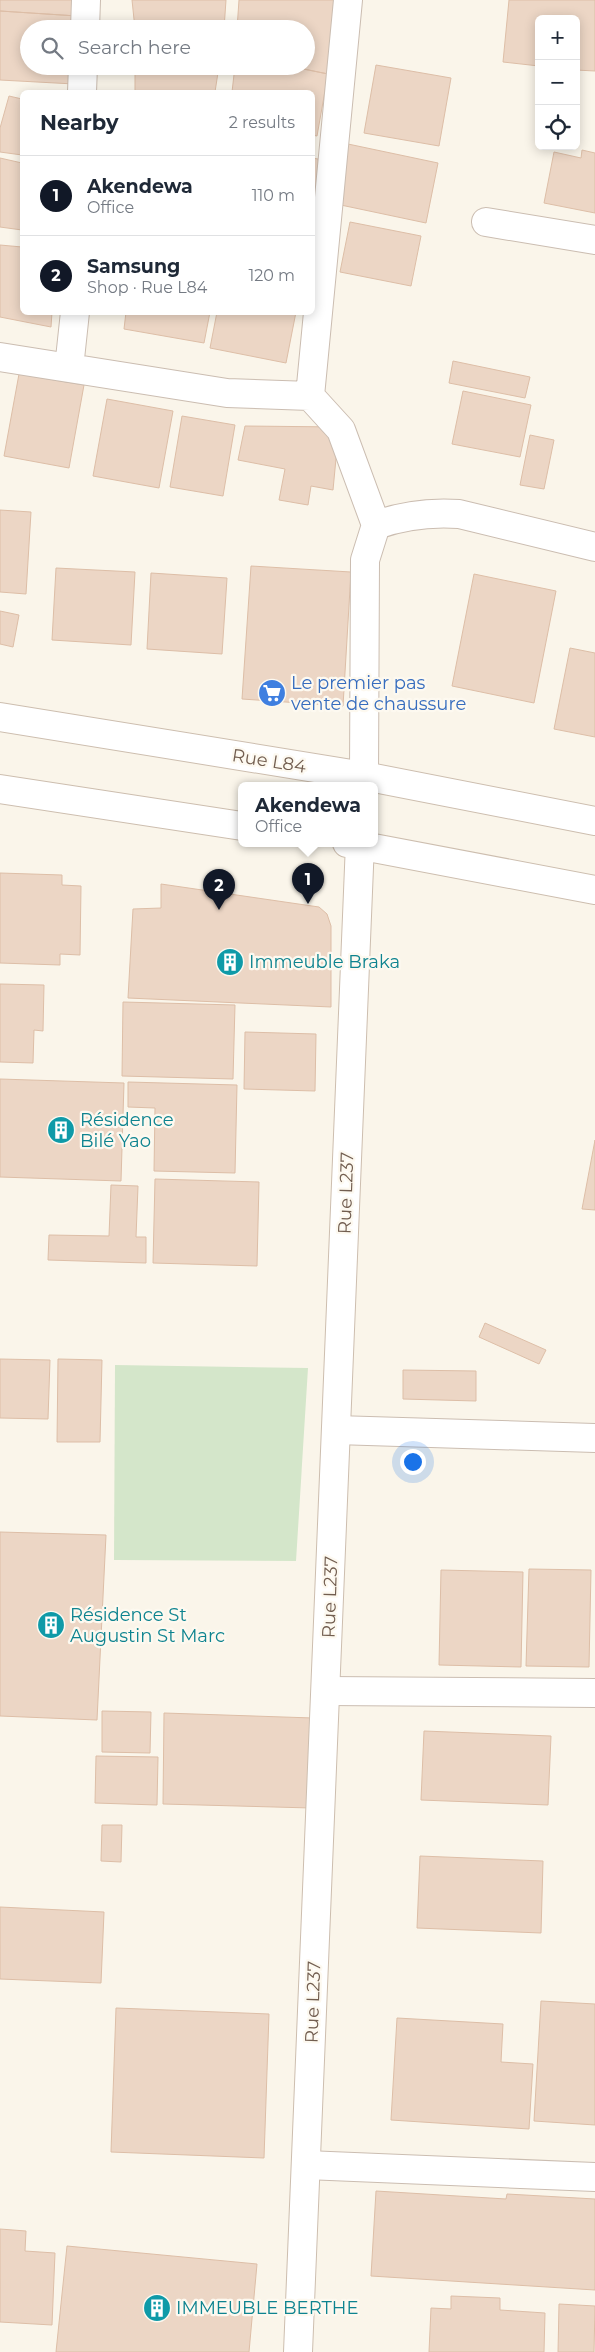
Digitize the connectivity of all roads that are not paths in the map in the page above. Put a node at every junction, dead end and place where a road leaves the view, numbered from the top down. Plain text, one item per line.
1 (86, 0) edge
2 (348, 0) edge
3 (85, 20) edge
4 (83, 75) edge
5 (82, 90) edge
6 (486, 222) dead end
7 (595, 240) edge
8 (76, 315) edge
9 (0, 357) edge
10 (69, 368) junction
11 (310, 396) junction
12 (376, 525) junction
13 (595, 547) edge
14 (0, 717) edge
15 (364, 781) edge
16 (378, 783) edge
17 (0, 789) edge
18 (595, 821) edge
19 (238, 825) edge
20 (356, 847) edge
21 (376, 847) edge
22 (595, 890) edge
23 (336, 1430) junction
24 (595, 1438) edge
25 (326, 1692) junction
26 (595, 1693) edge
27 (306, 2165) junction
28 (595, 2177) edge
29 (298, 2352) edge

1 - 3 street
2 - 11 street
4 - 5 street
6 - 7 street
8 - 10 street
9 - 10 street
10 - 11 street
11 - 12 street
12 - 13 street
12 - 15 street
14 - 15 street, Rue L84
16 - 18 street, Rue L84
17 - 19 street
20 - 23 street, Rue L237
21 - 22 street
23 - 24 street
23 - 25 street, Rue L237
25 - 26 street
25 - 27 street, Rue L237
27 - 28 street
27 - 29 street, Rue L237

